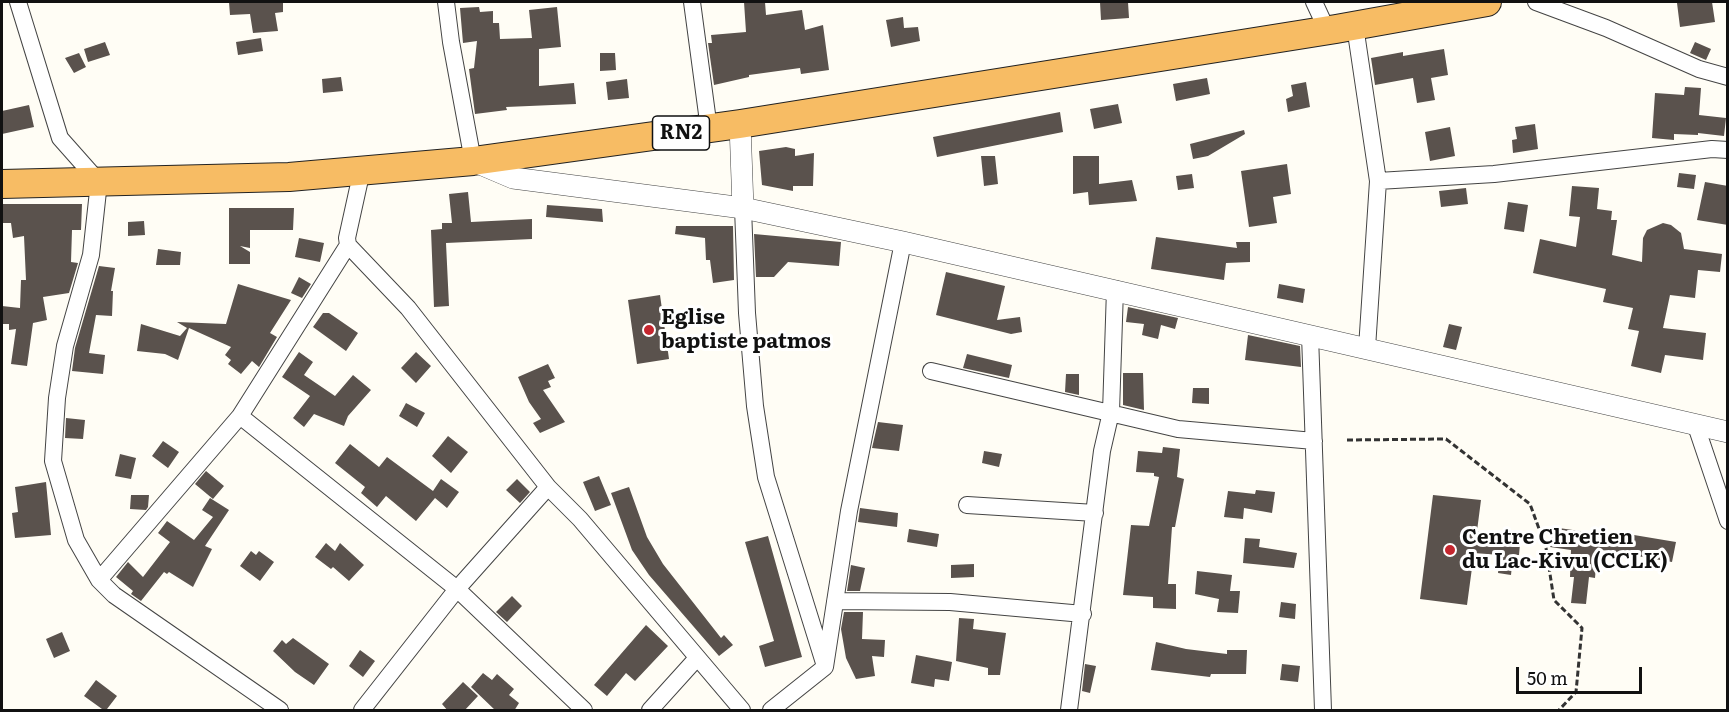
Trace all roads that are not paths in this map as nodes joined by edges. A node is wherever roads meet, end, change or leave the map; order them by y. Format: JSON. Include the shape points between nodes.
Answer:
{"nodes":[{"id":1,"x":18,"y":2,"type":"edge"},
{"id":2,"x":446,"y":2,"type":"edge"},
{"id":3,"x":692,"y":2,"type":"edge"},
{"id":4,"x":1314,"y":2,"type":"edge"},
{"id":5,"x":1487,"y":2,"type":"edge"},
{"id":6,"x":1536,"y":2,"type":"edge"},
{"id":7,"x":1341,"y":28,"type":"junction"},
{"id":8,"x":1728,"y":77,"type":"edge"},
{"id":9,"x":740,"y":124,"type":"junction"},
{"id":10,"x":710,"y":129,"type":"junction"},
{"id":11,"x":1728,"y":150,"type":"edge"},
{"id":12,"x":473,"y":161,"type":"junction"},
{"id":13,"x":362,"y":170,"type":"junction"},
{"id":14,"x":1378,"y":181,"type":"junction"},
{"id":15,"x":99,"y":182,"type":"junction"},
{"id":16,"x":2,"y":184,"type":"edge"},
{"id":17,"x":743,"y":208,"type":"junction"},
{"id":18,"x":903,"y":242,"type":"junction"},
{"id":19,"x":348,"y":245,"type":"junction"},
{"id":20,"x":1115,"y":289,"type":"junction"},
{"id":21,"x":1310,"y":335,"type":"junction"},
{"id":22,"x":1367,"y":348,"type":"junction"},
{"id":23,"x":931,"y":371,"type":"dead end"},
{"id":24,"x":1111,"y":411,"type":"junction"},
{"id":25,"x":240,"y":416,"type":"junction"},
{"id":26,"x":1696,"y":426,"type":"junction"},
{"id":27,"x":1728,"y":432,"type":"edge"},
{"id":28,"x":1314,"y":441,"type":"junction"},
{"id":29,"x":548,"y":487,"type":"junction"},
{"id":30,"x":967,"y":505,"type":"dead end"},
{"id":31,"x":1095,"y":513,"type":"junction"},
{"id":32,"x":1728,"y":521,"type":"edge"},
{"id":33,"x":99,"y":580,"type":"junction"},
{"id":34,"x":457,"y":589,"type":"junction"},
{"id":35,"x":835,"y":601,"type":"junction"},
{"id":36,"x":1083,"y":614,"type":"junction"},
{"id":37,"x":697,"y":658,"type":"junction"},
{"id":38,"x":825,"y":667,"type":"junction"},
{"id":39,"x":280,"y":711,"type":"edge"},
{"id":40,"x":362,"y":711,"type":"edge"},
{"id":41,"x":584,"y":711,"type":"edge"},
{"id":42,"x":650,"y":711,"type":"edge"},
{"id":43,"x":742,"y":711,"type":"edge"},
{"id":44,"x":771,"y":711,"type":"edge"},
{"id":45,"x":1069,"y":711,"type":"edge"},
{"id":46,"x":1323,"y":711,"type":"edge"}],
"edges":[{"from":1,"to":15,"type":"street","via":[[55,126],[69,151]]},
{"from":2,"to":12,"type":"street"},
{"from":3,"to":10,"type":"street"},
{"from":4,"to":7,"type":"street"},
{"from":5,"to":7,"type":"highway","number":"RN2"},
{"from":6,"to":8,"type":"street","via":[[1699,69]]},
{"from":7,"to":9,"type":"highway","number":"RN2"},
{"from":7,"to":14,"type":"street"},
{"from":9,"to":10,"type":"highway","number":"RN2"},
{"from":9,"to":17,"type":"street"},
{"from":10,"to":12,"type":"highway","number":"RN2"},
{"from":11,"to":14,"type":"street","via":[[1494,174]]},
{"from":12,"to":13,"type":"highway","number":"RN2"},
{"from":12,"to":17,"type":"street","via":[[513,178]]},
{"from":13,"to":15,"type":"highway","number":"RN2","via":[[289,177]]},
{"from":13,"to":19,"type":"street"},
{"from":14,"to":22,"type":"street"},
{"from":15,"to":16,"type":"highway","number":"RN2"},
{"from":15,"to":33,"type":"street","via":[[91,255],[65,346],[53,461],[76,540]]},
{"from":17,"to":18,"type":"street"},
{"from":17,"to":38,"type":"street","via":[[747,313],[766,477]]},
{"from":18,"to":20,"type":"street"},
{"from":18,"to":35,"type":"street"},
{"from":19,"to":25,"type":"street"},
{"from":19,"to":29,"type":"street","via":[[408,308]]},
{"from":20,"to":21,"type":"street"},
{"from":20,"to":24,"type":"street"},
{"from":21,"to":22,"type":"street"},
{"from":21,"to":28,"type":"street"},
{"from":22,"to":26,"type":"street"},
{"from":23,"to":24,"type":"street","via":[[1083,409]]},
{"from":24,"to":28,"type":"street","via":[[1178,429]]},
{"from":24,"to":31,"type":"street"},
{"from":25,"to":33,"type":"street"},
{"from":25,"to":34,"type":"street"},
{"from":26,"to":27,"type":"street"},
{"from":26,"to":32,"type":"street"},
{"from":28,"to":46,"type":"street"},
{"from":29,"to":34,"type":"street"},
{"from":29,"to":37,"type":"street"},
{"from":30,"to":31,"type":"street"},
{"from":31,"to":36,"type":"street"},
{"from":33,"to":39,"type":"street","via":[[148,621]]},
{"from":34,"to":40,"type":"street"},
{"from":34,"to":41,"type":"street"},
{"from":35,"to":36,"type":"street","via":[[950,602]]},
{"from":35,"to":38,"type":"street"},
{"from":36,"to":45,"type":"street"},
{"from":37,"to":42,"type":"street"},
{"from":37,"to":43,"type":"street"},
{"from":38,"to":44,"type":"street"}]}
